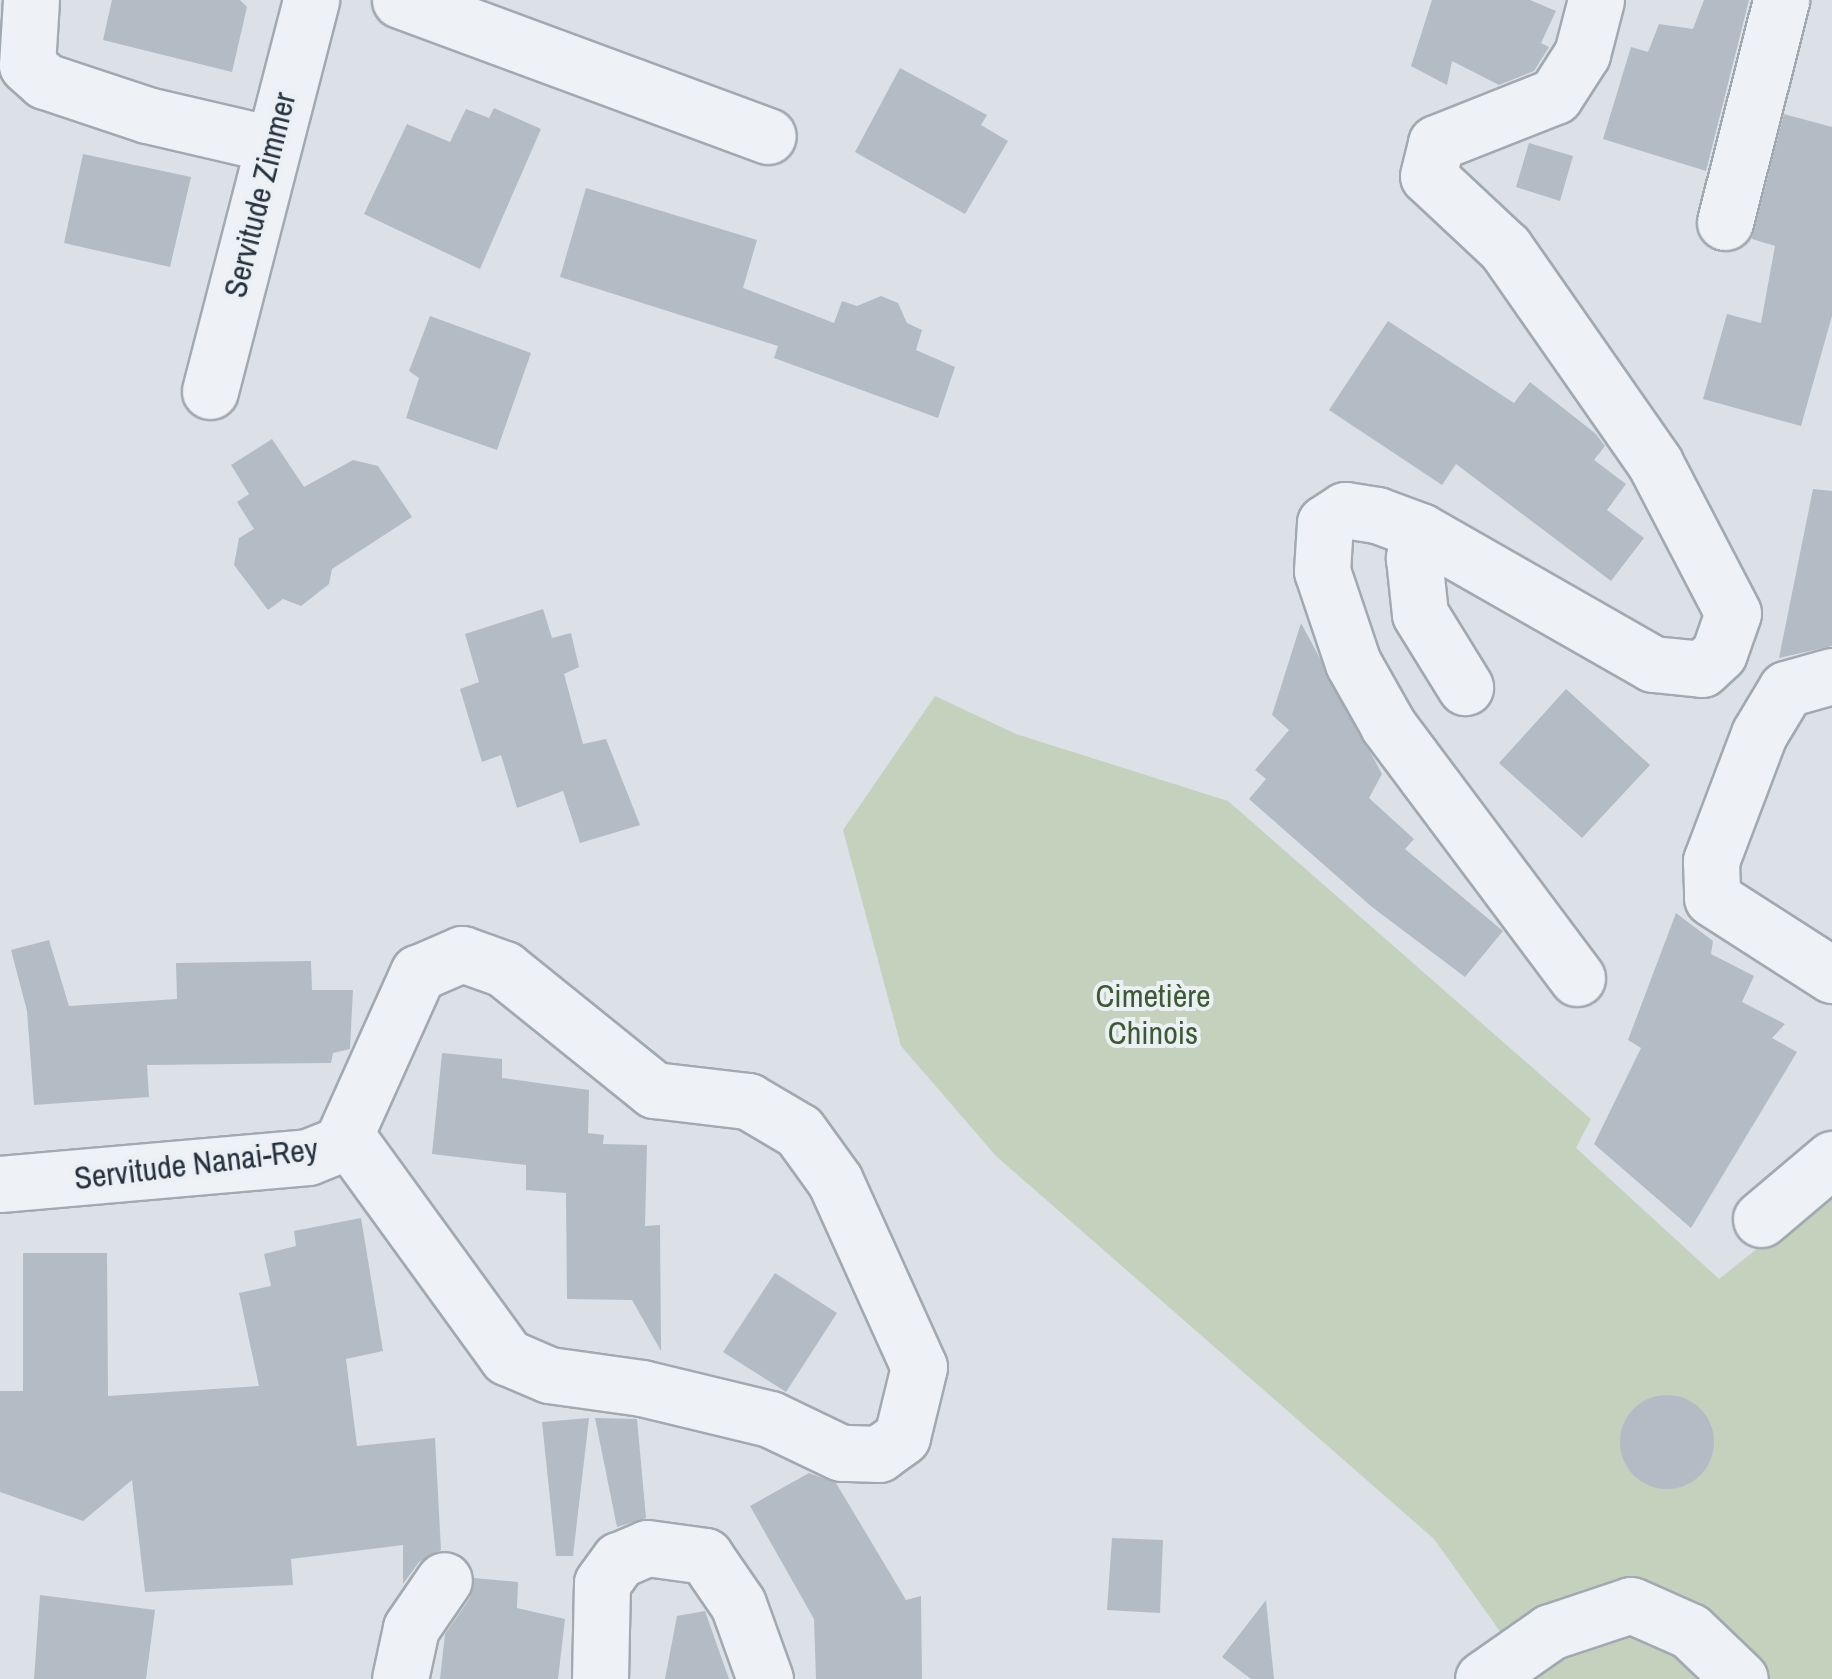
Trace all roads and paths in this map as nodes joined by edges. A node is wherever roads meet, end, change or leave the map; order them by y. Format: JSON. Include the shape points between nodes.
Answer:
{"nodes":[{"id":1,"x":31,"y":0,"type":"edge"},
{"id":2,"x":311,"y":0,"type":"edge"},
{"id":3,"x":400,"y":0,"type":"edge"},
{"id":4,"x":1596,"y":0,"type":"edge"},
{"id":5,"x":1781,"y":0,"type":"edge"},
{"id":6,"x":768,"y":136,"type":"dead end"},
{"id":7,"x":272,"y":144,"type":"junction"},
{"id":8,"x":1725,"y":222,"type":"dead end"},
{"id":9,"x":210,"y":391,"type":"dead end"},
{"id":10,"x":1420,"y":532,"type":"junction"},
{"id":11,"x":1832,"y":676,"type":"edge"},
{"id":12,"x":1465,"y":687,"type":"dead end"},
{"id":13,"x":1832,"y":974,"type":"edge"},
{"id":14,"x":1577,"y":978,"type":"dead end"},
{"id":15,"x":346,"y":1135,"type":"junction"},
{"id":16,"x":1832,"y":1160,"type":"edge"},
{"id":17,"x":0,"y":1184,"type":"edge"},
{"id":18,"x":1761,"y":1219,"type":"dead end"},
{"id":19,"x":444,"y":1580,"type":"dead end"},
{"id":20,"x":1489,"y":1674,"type":"edge"},
{"id":21,"x":400,"y":1679,"type":"edge"},
{"id":22,"x":600,"y":1679,"type":"edge"},
{"id":23,"x":766,"y":1679,"type":"edge"},
{"id":24,"x":1740,"y":1679,"type":"edge"}],
"edges":[{"from":1,"to":7,"type":"street","via":[[27,64],[45,81],[147,115]]},
{"from":2,"to":7,"type":"street","name":"Servitude Zimmer"},
{"from":3,"to":6,"type":"street"},
{"from":4,"to":10,"type":"street","via":[[1582,54],[1555,96],[1436,144],[1428,176],[1505,248],[1574,342],[1655,463],[1733,613],[1719,653],[1702,668],[1653,664]]},
{"from":5,"to":8,"type":"street"},
{"from":7,"to":9,"type":"street","name":"Servitude Zimmer"},
{"from":10,"to":12,"type":"street","via":[[1414,558],[1420,614]]},
{"from":10,"to":14,"type":"street","via":[[1345,510],[1325,523],[1322,571],[1353,663],[1456,822]]},
{"from":11,"to":13,"type":"street","via":[[1786,688],[1759,734],[1711,861],[1712,898]]},
{"from":15,"to":15,"type":"street","name":"Servitude Nanai-Rey","via":[[418,972],[462,954],[504,969],[654,1090],[748,1101],[799,1131],[835,1181],[919,1367],[902,1436],[878,1454],[841,1453],[770,1419],[642,1388],[549,1375],[506,1357]]},
{"from":15,"to":17,"type":"street","name":"Servitude Nanai-Rey","via":[[341,1144],[308,1157]]},
{"from":16,"to":18,"type":"street"},
{"from":19,"to":21,"type":"street","via":[[410,1628]]},
{"from":20,"to":24,"type":"street","via":[[1550,1632],[1632,1605],[1690,1631]]},
{"from":22,"to":23,"type":"street","via":[[602,1584],[619,1560],[647,1548],[705,1556],[738,1604]]}]}
